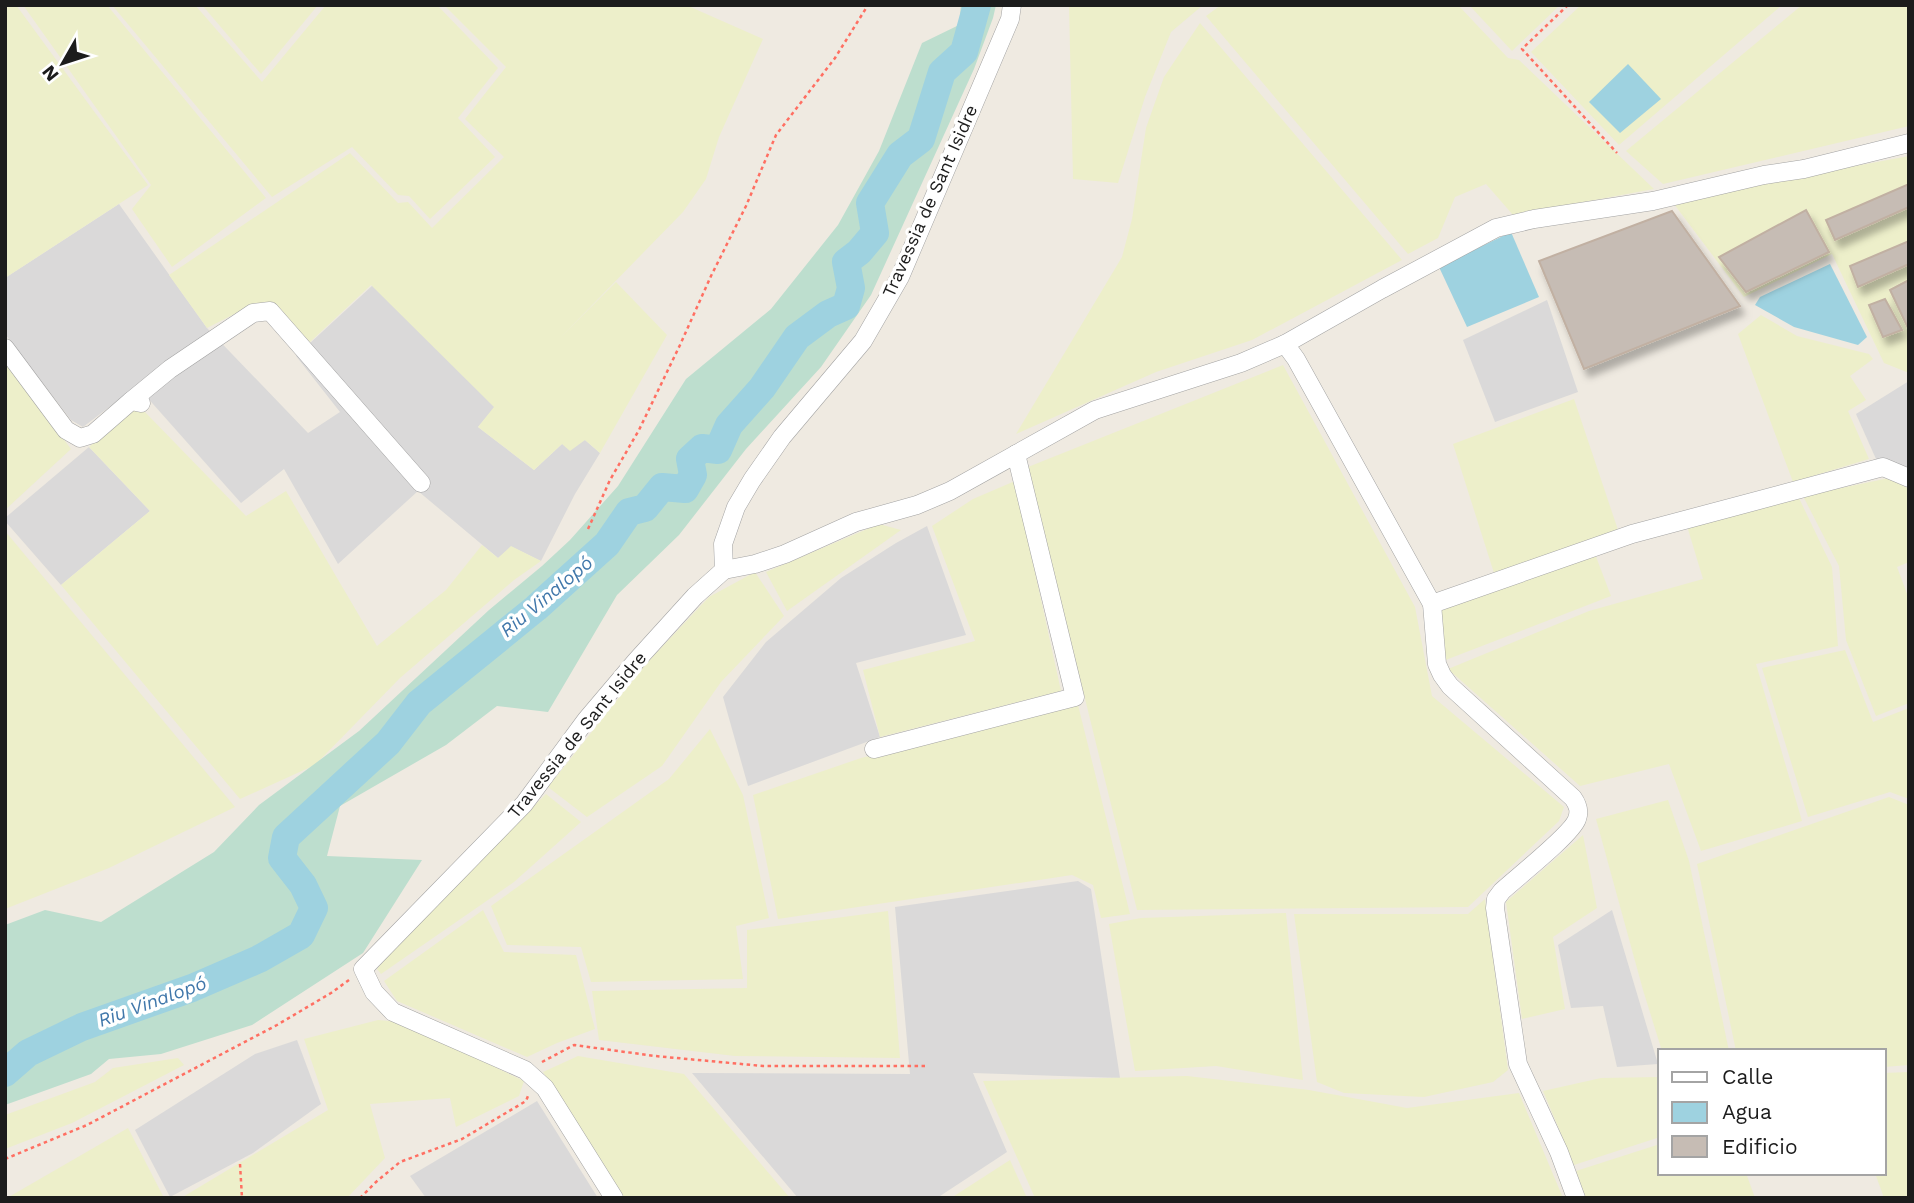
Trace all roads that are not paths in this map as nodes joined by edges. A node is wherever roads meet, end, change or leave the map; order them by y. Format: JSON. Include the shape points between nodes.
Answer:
{"nodes":[{"id":1,"x":1012,"y":5,"type":"edge"},
{"id":2,"x":1909,"y":143,"type":"edge"},
{"id":3,"x":1285,"y":344,"type":"junction"},
{"id":4,"x":5,"y":348,"type":"edge"},
{"id":5,"x":1016,"y":454,"type":"junction"},
{"id":6,"x":1909,"y":478,"type":"edge"},
{"id":7,"x":421,"y":483,"type":"dead end"},
{"id":8,"x":724,"y":570,"type":"junction"},
{"id":9,"x":1432,"y":604,"type":"junction"},
{"id":10,"x":874,"y":750,"type":"dead end"},
{"id":11,"x":614,"y":1198,"type":"edge"},
{"id":12,"x":1576,"y":1198,"type":"edge"}],
"edges":[{"from":1,"to":8,"type":"street","name":"Travessia de Sant Isidre","via":[[900,277],[863,341],[752,480],[723,544]]},
{"from":2,"to":3,"type":"street","via":[[1653,201],[1496,228]]},
{"from":3,"to":5,"type":"street","via":[[1096,410]]},
{"from":3,"to":9,"type":"street"},
{"from":4,"to":7,"type":"street","via":[[66,430],[80,438],[93,434],[170,369],[254,313],[270,312]]},
{"from":5,"to":8,"type":"street","via":[[917,505],[856,522],[785,554]]},
{"from":5,"to":10,"type":"street","via":[[1075,697]]},
{"from":6,"to":9,"type":"street","via":[[1882,467],[1843,477],[1632,534]]},
{"from":8,"to":11,"type":"street","name":"Travessia de Sant Isidre","via":[[636,660],[524,804],[363,970],[374,992],[393,1012],[534,1077]]},
{"from":9,"to":12,"type":"street","via":[[1442,676],[1578,805],[1576,822],[1502,891],[1495,908],[1518,1064]]}]}
